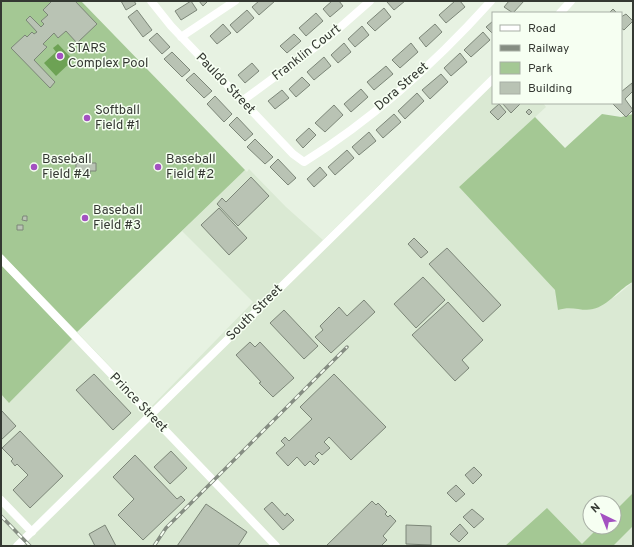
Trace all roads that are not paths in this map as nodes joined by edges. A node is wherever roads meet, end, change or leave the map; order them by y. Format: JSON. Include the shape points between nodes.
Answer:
{"nodes":[{"id":1,"x":151,"y":1,"type":"edge"},
{"id":2,"x":235,"y":1,"type":"edge"},
{"id":3,"x":370,"y":1,"type":"edge"},
{"id":4,"x":490,"y":1,"type":"edge"},
{"id":5,"x":571,"y":1,"type":"edge"},
{"id":6,"x":561,"y":12,"type":"edge"},
{"id":7,"x":181,"y":37,"type":"junction"},
{"id":8,"x":492,"y":80,"type":"edge"},
{"id":9,"x":242,"y":101,"type":"junction"},
{"id":10,"x":304,"y":162,"type":"joint"},
{"id":11,"x":1,"y":259,"type":"edge"},
{"id":12,"x":151,"y":416,"type":"junction"},
{"id":13,"x":1,"y":500,"type":"edge"},
{"id":14,"x":32,"y":532,"type":"junction"},
{"id":15,"x":17,"y":546,"type":"edge"},
{"id":16,"x":276,"y":546,"type":"edge"}],
"edges":[{"from":1,"to":7,"type":"street","name":"Pauldo Street"},
{"from":2,"to":7,"type":"street"},
{"from":3,"to":9,"type":"street","name":"Franklin Court","via":[[329,37]]},
{"from":4,"to":10,"type":"street","name":"Dora Street","via":[[398,92]]},
{"from":5,"to":6,"type":"street"},
{"from":7,"to":9,"type":"street","name":"Pauldo Street"},
{"from":8,"to":12,"type":"street","name":"South Street"},
{"from":9,"to":10,"type":"street","name":"Pauldo Street","via":[[293,154]]},
{"from":11,"to":12,"type":"street","name":"Prince Street"},
{"from":12,"to":14,"type":"street","name":"South Street"},
{"from":12,"to":16,"type":"street","name":"Prince Street"},
{"from":13,"to":14,"type":"street"},
{"from":14,"to":15,"type":"street","name":"South Street"}]}
